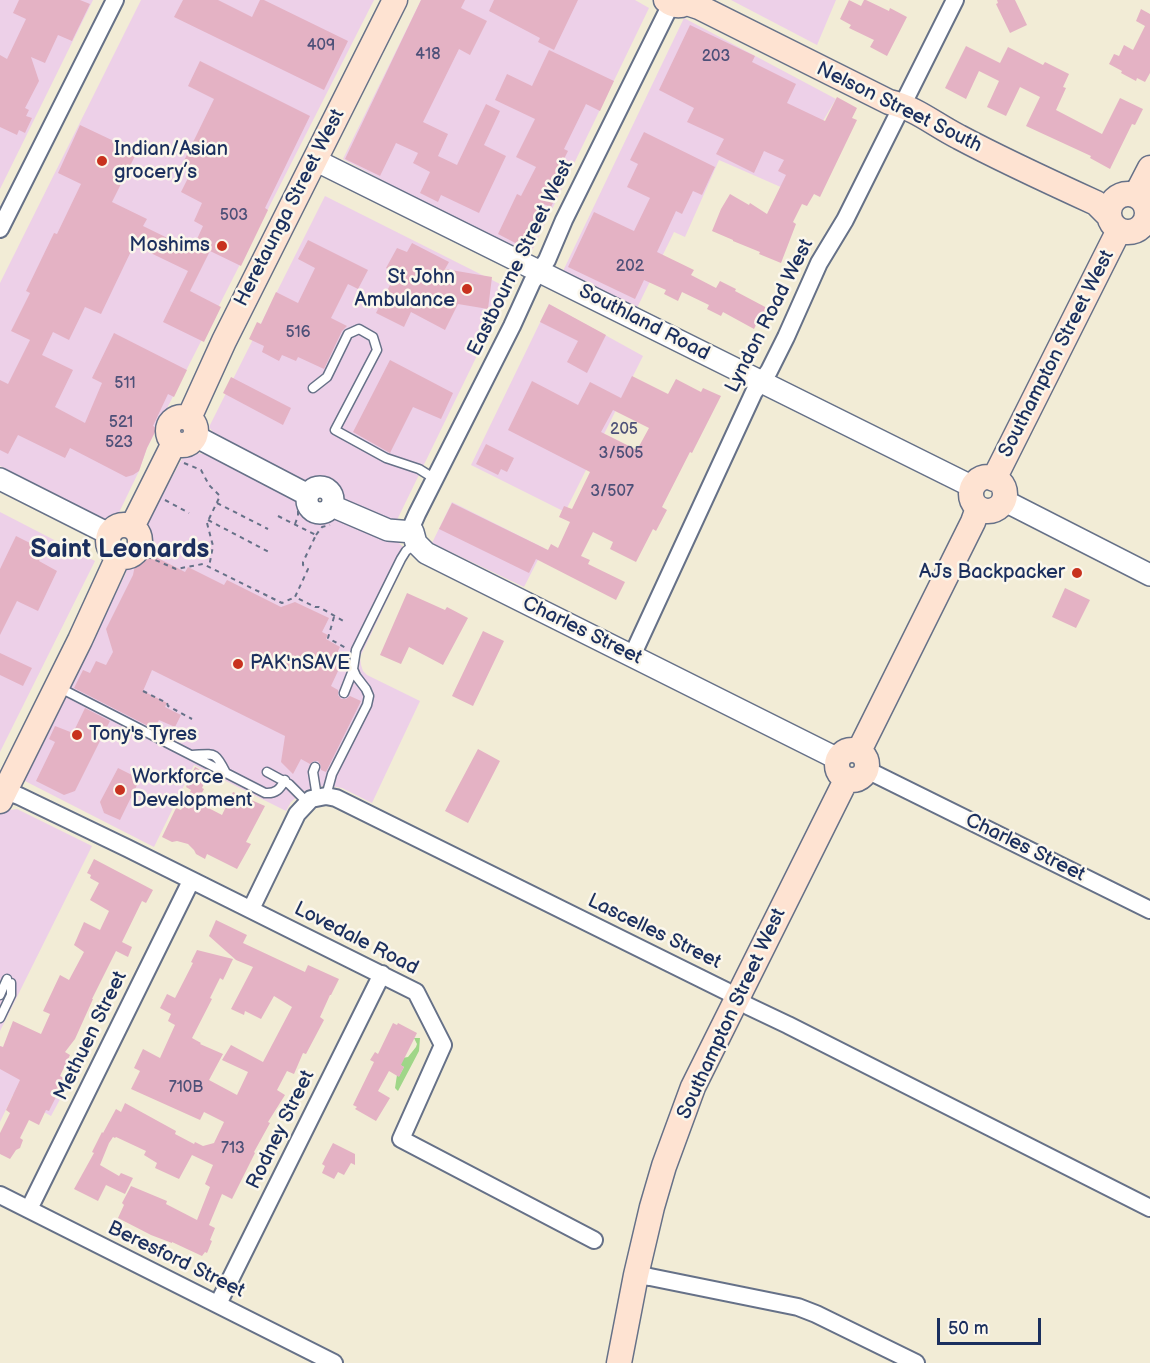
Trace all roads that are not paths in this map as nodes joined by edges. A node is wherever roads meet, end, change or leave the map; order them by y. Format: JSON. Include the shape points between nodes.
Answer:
{"nodes":[{"id":1,"x":115,"y":0,"type":"edge"},
{"id":2,"x":395,"y":0,"type":"edge"},
{"id":3,"x":716,"y":0,"type":"edge"},
{"id":4,"x":956,"y":0,"type":"edge"},
{"id":5,"x":679,"y":2,"type":"edge"},
{"id":6,"x":905,"y":101,"type":"junction"},
{"id":7,"x":315,"y":160,"type":"junction"},
{"id":8,"x":1150,"y":168,"type":"edge"},
{"id":9,"x":1120,"y":210,"type":"junction"},
{"id":10,"x":1148,"y":222,"type":"edge"},
{"id":11,"x":0,"y":229,"type":"edge"},
{"id":12,"x":539,"y":271,"type":"junction"},
{"id":13,"x":761,"y":382,"type":"junction"},
{"id":14,"x":313,"y":388,"type":"dead end"},
{"id":15,"x":185,"y":444,"type":"junction"},
{"id":16,"x":435,"y":479,"type":"junction"},
{"id":17,"x":0,"y":480,"type":"edge"},
{"id":18,"x":987,"y":493,"type":"junction"},
{"id":19,"x":414,"y":538,"type":"junction"},
{"id":20,"x":128,"y":544,"type":"junction"},
{"id":21,"x":1150,"y":575,"type":"edge"},
{"id":22,"x":632,"y":656,"type":"junction"},
{"id":23,"x":353,"y":669,"type":"junction"},
{"id":24,"x":57,"y":686,"type":"junction"},
{"id":25,"x":344,"y":693,"type":"dead end"},
{"id":26,"x":852,"y":765,"type":"junction"},
{"id":27,"x":315,"y":767,"type":"dead end"},
{"id":28,"x":267,"y":772,"type":"dead end"},
{"id":29,"x":284,"y":780,"type":"junction"},
{"id":30,"x":1,"y":789,"type":"edge"},
{"id":31,"x":317,"y":798,"type":"junction"},
{"id":32,"x":190,"y":881,"type":"junction"},
{"id":33,"x":251,"y":909,"type":"junction"},
{"id":34,"x":1150,"y":910,"type":"edge"},
{"id":35,"x":382,"y":974,"type":"junction"},
{"id":36,"x":0,"y":995,"type":"edge"},
{"id":37,"x":737,"y":999,"type":"junction"},
{"id":38,"x":0,"y":1018,"type":"edge"},
{"id":39,"x":0,"y":1195,"type":"edge"},
{"id":40,"x":1150,"y":1208,"type":"edge"},
{"id":41,"x":29,"y":1209,"type":"junction"},
{"id":42,"x":594,"y":1240,"type":"dead end"},
{"id":43,"x":636,"y":1275,"type":"junction"},
{"id":44,"x":218,"y":1304,"type":"junction"},
{"id":45,"x":898,"y":1359,"type":"edge"},
{"id":46,"x":334,"y":1363,"type":"edge"},
{"id":47,"x":619,"y":1363,"type":"edge"},
{"id":48,"x":916,"y":1363,"type":"edge"}],
"edges":[{"from":1,"to":11,"type":"street"},
{"from":2,"to":7,"type":"main road","name":"Heretaunga Street West"},
{"from":3,"to":6,"type":"main road","name":"Nelson Street South"},
{"from":4,"to":6,"type":"street","name":"Lyndon Road West"},
{"from":5,"to":6,"type":"main road","name":"Nelson Street South","via":[[699,7],[890,102]]},
{"from":5,"to":12,"type":"street","name":"Eastbourne Street West"},
{"from":6,"to":9,"type":"main road","name":"Nelson Street South","via":[[959,138],[1096,203]]},
{"from":6,"to":13,"type":"street","name":"Lyndon Road West"},
{"from":7,"to":12,"type":"street","name":"Southland Road"},
{"from":7,"to":15,"type":"main road","name":"Heretaunga Street West","via":[[224,341]]},
{"from":8,"to":9,"type":"main road","name":"Southampton Street West"},
{"from":9,"to":10,"type":"main road","via":[[1144,202]]},
{"from":9,"to":18,"type":"main road","name":"Southampton Street West"},
{"from":12,"to":13,"type":"street","name":"Southland Road"},
{"from":12,"to":16,"type":"street","name":"Eastbourne Street West"},
{"from":13,"to":18,"type":"street","name":"Southland Road"},
{"from":13,"to":22,"type":"street","name":"Lyndon Road West"},
{"from":14,"to":16,"type":"lane","via":[[327,376],[348,334],[359,329],[373,337],[377,350],[335,430]]},
{"from":15,"to":19,"type":"street","name":"Charles Street","via":[[303,501],[312,490],[323,487],[332,494],[332,506]]},
{"from":15,"to":20,"type":"main road","name":"Heretaunga Street West"},
{"from":16,"to":19,"type":"street","name":"Eastbourne Street West","via":[[413,524]]},
{"from":17,"to":20,"type":"street"},
{"from":18,"to":21,"type":"street","name":"Southland Road"},
{"from":18,"to":26,"type":"main road","name":"Southampton Street West"},
{"from":19,"to":22,"type":"street","name":"Charles Street","via":[[426,553]]},
{"from":19,"to":23,"type":"lane","via":[[356,653]]},
{"from":20,"to":24,"type":"main road","name":"Heretaunga Street West"},
{"from":20,"to":30,"type":"main road","name":"Heretaunga Street West","via":[[103,574]]},
{"from":22,"to":26,"type":"street","name":"Charles Street"},
{"from":23,"to":25,"type":"lane"},
{"from":23,"to":31,"type":"lane","via":[[369,696],[367,705]]},
{"from":24,"to":29,"type":"lane","via":[[265,793],[277,792]]},
{"from":24,"to":30,"type":"main road","name":"Heretaunga Street West"},
{"from":26,"to":34,"type":"street","name":"Charles Street"},
{"from":26,"to":37,"type":"main road","name":"Southampton Street West"},
{"from":27,"to":31,"type":"lane"},
{"from":28,"to":29,"type":"lane"},
{"from":29,"to":31,"type":"lane"},
{"from":30,"to":32,"type":"street","name":"Lovedale Road"},
{"from":31,"to":33,"type":"street","via":[[297,814]]},
{"from":31,"to":37,"type":"street","name":"Lascelles Street","via":[[336,798]]},
{"from":32,"to":33,"type":"street","name":"Lovedale Road"},
{"from":32,"to":41,"type":"street","name":"Methuen Street"},
{"from":33,"to":35,"type":"street","name":"Lovedale Road"},
{"from":35,"to":42,"type":"street","name":"Lovedale Road","via":[[416,992],[443,1045],[401,1139]]},
{"from":35,"to":44,"type":"street","name":"Rodney Street"},
{"from":36,"to":38,"type":"lane","via":[[9,981],[11,995]]},
{"from":37,"to":40,"type":"street","name":"Lascelles Street"},
{"from":37,"to":43,"type":"main road","name":"Southampton Street West","via":[[679,1124],[652,1207]]},
{"from":39,"to":41,"type":"street","name":"Beresford Street"},
{"from":41,"to":44,"type":"street","name":"Beresford Street"},
{"from":43,"to":45,"type":"street","via":[[798,1307]]},
{"from":43,"to":47,"type":"main road","name":"Southampton Street West"},
{"from":44,"to":46,"type":"street","name":"Beresford Street"},
{"from":45,"to":48,"type":"street"}]}
